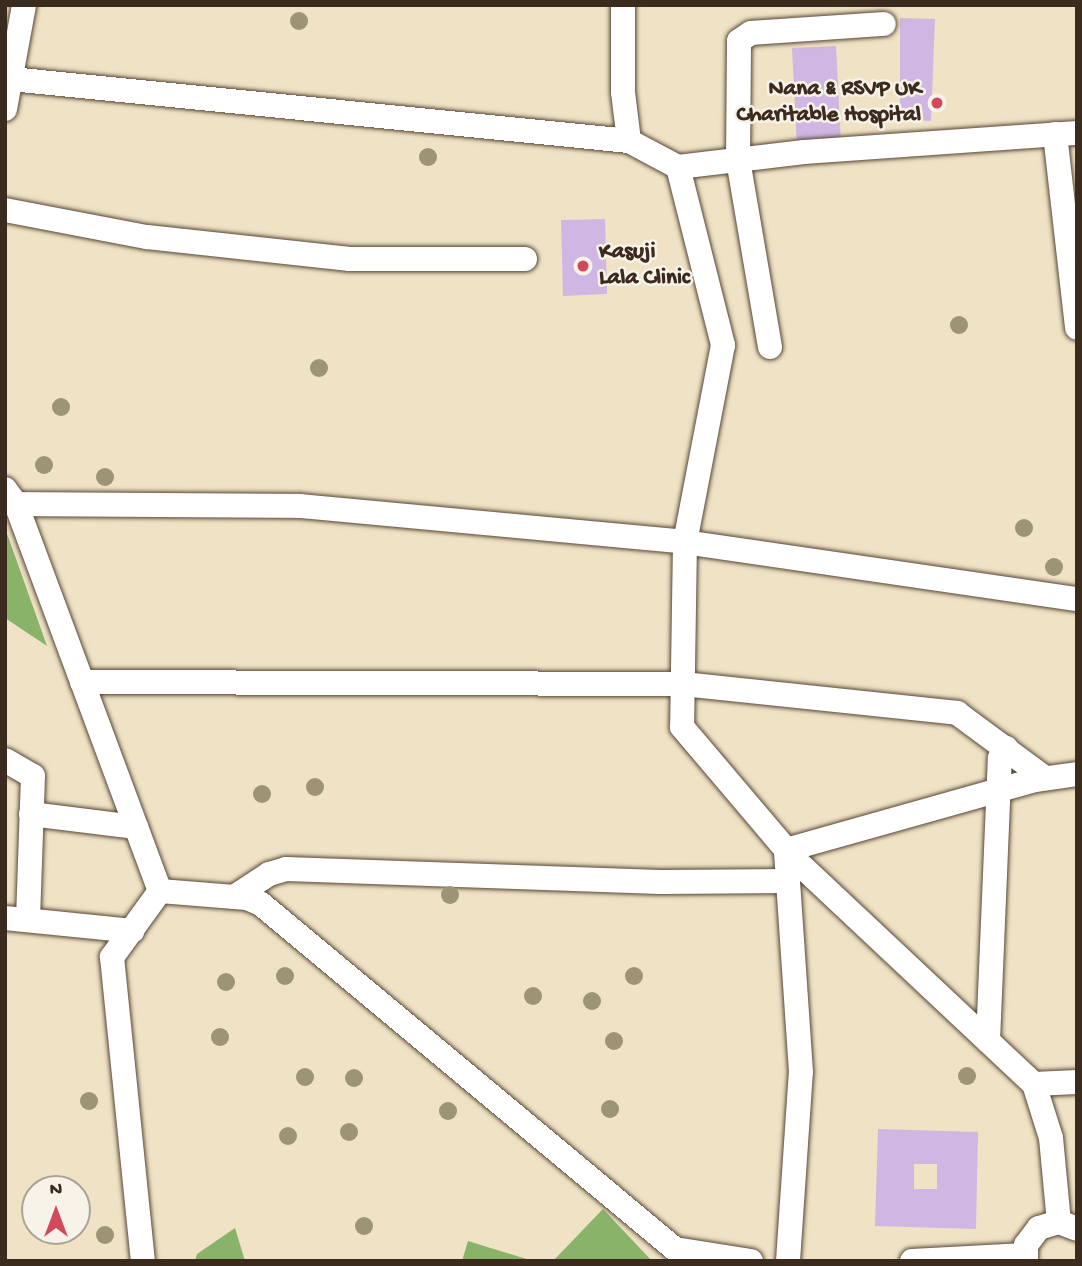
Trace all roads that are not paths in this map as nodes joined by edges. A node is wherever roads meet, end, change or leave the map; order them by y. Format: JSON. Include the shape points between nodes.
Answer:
{"nodes":[{"id":1,"x":24,"y":5,"type":"edge"},
{"id":2,"x":623,"y":5,"type":"edge"},
{"id":3,"x":884,"y":24,"type":"dead end"},
{"id":4,"x":11,"y":79,"type":"junction"},
{"id":5,"x":5,"y":109,"type":"edge"},
{"id":6,"x":1066,"y":134,"type":"edge"},
{"id":7,"x":629,"y":141,"type":"junction"},
{"id":8,"x":738,"y":160,"type":"junction"},
{"id":9,"x":678,"y":167,"type":"junction"},
{"id":10,"x":5,"y":210,"type":"edge"},
{"id":11,"x":525,"y":258,"type":"dead end"},
{"id":12,"x":1077,"y":328,"type":"edge"},
{"id":13,"x":770,"y":346,"type":"dead end"},
{"id":14,"x":10,"y":497,"type":"edge"},
{"id":15,"x":685,"y":541,"type":"junction"},
{"id":16,"x":1077,"y":599,"type":"edge"},
{"id":17,"x":82,"y":682,"type":"junction"},
{"id":18,"x":683,"y":684,"type":"junction"},
{"id":19,"x":1006,"y":748,"type":"junction"},
{"id":20,"x":5,"y":760,"type":"edge"},
{"id":21,"x":1077,"y":774,"type":"edge"},
{"id":22,"x":1045,"y":778,"type":"junction"},
{"id":23,"x":998,"y":791,"type":"junction"},
{"id":24,"x":31,"y":814,"type":"junction"},
{"id":25,"x":136,"y":827,"type":"junction"},
{"id":26,"x":786,"y":850,"type":"junction"},
{"id":27,"x":788,"y":881,"type":"junction"},
{"id":28,"x":160,"y":891,"type":"junction"},
{"id":29,"x":234,"y":897,"type":"junction"},
{"id":30,"x":17,"y":919,"type":"edge"},
{"id":31,"x":132,"y":931,"type":"junction"},
{"id":32,"x":988,"y":1041,"type":"junction"},
{"id":33,"x":1077,"y":1082,"type":"edge"},
{"id":34,"x":1034,"y":1084,"type":"junction"},
{"id":35,"x":1068,"y":1225,"type":"edge"},
{"id":36,"x":692,"y":1256,"type":"edge"},
{"id":37,"x":1025,"y":1258,"type":"edge"},
{"id":38,"x":144,"y":1261,"type":"edge"},
{"id":39,"x":751,"y":1261,"type":"edge"},
{"id":40,"x":788,"y":1261,"type":"edge"},
{"id":41,"x":912,"y":1261,"type":"edge"}],
"edges":[{"from":1,"to":4,"type":"street"},
{"from":2,"to":7,"type":"street","via":[[623,92]]},
{"from":3,"to":8,"type":"street","via":[[744,36],[737,48]]},
{"from":4,"to":5,"type":"street"},
{"from":4,"to":7,"type":"street"},
{"from":6,"to":8,"type":"street"},
{"from":6,"to":12,"type":"street"},
{"from":7,"to":9,"type":"street"},
{"from":8,"to":9,"type":"street"},
{"from":8,"to":13,"type":"street"},
{"from":9,"to":15,"type":"street","via":[[723,345]]},
{"from":10,"to":11,"type":"street","via":[[147,237],[349,258]]},
{"from":14,"to":15,"type":"street","via":[[300,506]]},
{"from":14,"to":17,"type":"street"},
{"from":15,"to":16,"type":"street"},
{"from":15,"to":18,"type":"street"},
{"from":17,"to":18,"type":"street"},
{"from":17,"to":25,"type":"street"},
{"from":18,"to":19,"type":"street","via":[[957,713]]},
{"from":18,"to":26,"type":"street","via":[[682,727]]},
{"from":19,"to":22,"type":"street"},
{"from":19,"to":23,"type":"street","via":[[1000,758]]},
{"from":20,"to":24,"type":"street","via":[[33,775]]},
{"from":21,"to":22,"type":"street"},
{"from":22,"to":23,"type":"street"},
{"from":23,"to":26,"type":"street"},
{"from":23,"to":32,"type":"street"},
{"from":24,"to":25,"type":"street"},
{"from":24,"to":30,"type":"street"},
{"from":25,"to":28,"type":"street"},
{"from":26,"to":27,"type":"street"},
{"from":26,"to":32,"type":"street"},
{"from":27,"to":29,"type":"street","via":[[660,882],[286,869],[269,874]]},
{"from":27,"to":40,"type":"street","via":[[801,1095]]},
{"from":28,"to":29,"type":"street"},
{"from":28,"to":31,"type":"street"},
{"from":29,"to":36,"type":"street","via":[[261,904],[675,1249]]},
{"from":30,"to":31,"type":"street"},
{"from":31,"to":38,"type":"street","via":[[112,957]]},
{"from":32,"to":34,"type":"street"},
{"from":33,"to":34,"type":"street"},
{"from":34,"to":35,"type":"street","via":[[1051,1138]]},
{"from":35,"to":37,"type":"street","via":[[1039,1228],[1031,1235]]},
{"from":36,"to":39,"type":"street"},
{"from":37,"to":41,"type":"street"}]}
